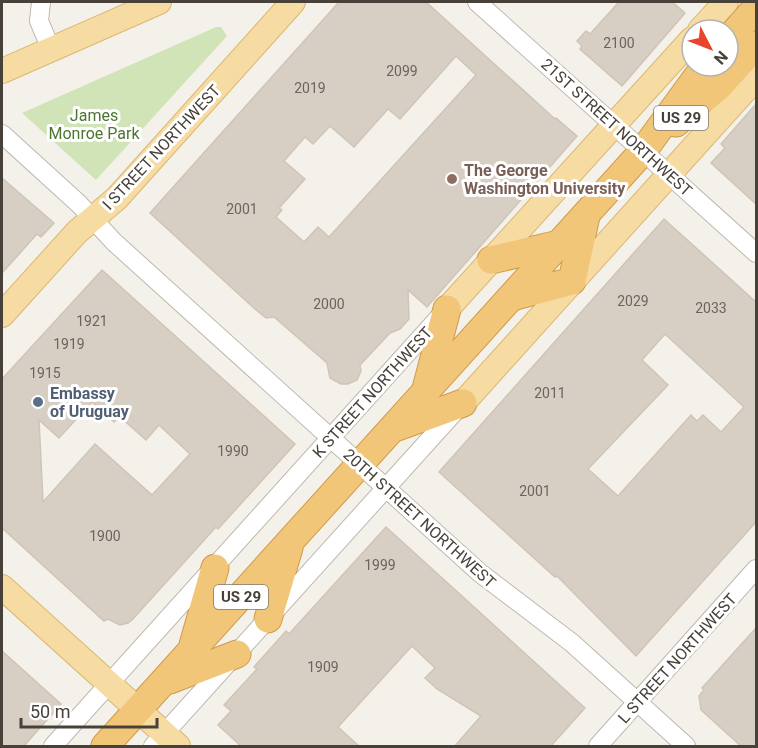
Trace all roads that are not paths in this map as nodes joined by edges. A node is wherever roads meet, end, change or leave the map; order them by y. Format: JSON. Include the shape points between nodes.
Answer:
{"nodes":[{"id":1,"x":41,"y":2,"type":"edge"},
{"id":2,"x":159,"y":2,"type":"edge"},
{"id":3,"x":293,"y":2,"type":"edge"},
{"id":4,"x":477,"y":2,"type":"edge"},
{"id":5,"x":726,"y":2,"type":"edge"},
{"id":6,"x":756,"y":8,"type":"edge"},
{"id":7,"x":711,"y":18,"type":"edge"},
{"id":8,"x":740,"y":26,"type":"edge"},
{"id":9,"x":756,"y":45,"type":"edge"},
{"id":10,"x":51,"y":49,"type":"junction"},
{"id":11,"x":680,"y":52,"type":"edge"},
{"id":12,"x":2,"y":71,"type":"edge"},
{"id":13,"x":696,"y":78,"type":"edge"},
{"id":14,"x":756,"y":78,"type":"edge"},
{"id":15,"x":613,"y":124,"type":"junction"},
{"id":16,"x":2,"y":134,"type":"edge"},
{"id":17,"x":643,"y":151,"type":"junction"},
{"id":18,"x":669,"y":174,"type":"junction"},
{"id":19,"x":586,"y":215,"type":"junction"},
{"id":20,"x":93,"y":219,"type":"junction"},
{"id":21,"x":559,"y":244,"type":"junction"},
{"id":22,"x":756,"y":253,"type":"edge"},
{"id":23,"x":491,"y":260,"type":"junction"},
{"id":24,"x":572,"y":281,"type":"junction"},
{"id":25,"x":512,"y":297,"type":"junction"},
{"id":26,"x":447,"y":309,"type":"junction"},
{"id":27,"x":2,"y":315,"type":"edge"},
{"id":28,"x":424,"y":393,"type":"junction"},
{"id":29,"x":463,"y":403,"type":"junction"},
{"id":30,"x":393,"y":429,"type":"junction"},
{"id":31,"x":331,"y":438,"type":"junction"},
{"id":32,"x":361,"y":464,"type":"junction"},
{"id":33,"x":387,"y":488,"type":"junction"},
{"id":34,"x":291,"y":541,"type":"junction"},
{"id":35,"x":215,"y":568,"type":"junction"},
{"id":36,"x":756,"y":569,"type":"edge"},
{"id":37,"x":2,"y":587,"type":"edge"},
{"id":38,"x":268,"y":619,"type":"junction"},
{"id":39,"x":191,"y":653,"type":"junction"},
{"id":40,"x":237,"y":654,"type":"junction"},
{"id":41,"x":164,"y":683,"type":"junction"},
{"id":42,"x":110,"y":684,"type":"junction"},
{"id":43,"x":638,"y":702,"type":"junction"},
{"id":44,"x":138,"y":710,"type":"junction"},
{"id":45,"x":111,"y":739,"type":"edge"},
{"id":46,"x":165,"y":742,"type":"edge"},
{"id":47,"x":53,"y":747,"type":"edge"},
{"id":48,"x":84,"y":747,"type":"edge"},
{"id":49,"x":598,"y":747,"type":"edge"},
{"id":50,"x":687,"y":747,"type":"edge"}],
"edges":[{"from":1,"to":10,"type":"street","via":[[39,21]]},
{"from":2,"to":10,"type":"main road"},
{"from":3,"to":20,"type":"main road","name":"I STREET NORTHWEST","via":[[117,198]]},
{"from":4,"to":15,"type":"street","name":"21ST STREET NORTHWEST"},
{"from":5,"to":7,"type":"main road"},
{"from":6,"to":8,"type":"highway"},
{"from":9,"to":17,"type":"highway","number":"US 29","via":[[720,86]]},
{"from":10,"to":12,"type":"main road"},
{"from":11,"to":15,"type":"main road","name":"K STREET NORTHWEST"},
{"from":13,"to":17,"type":"highway","number":"US 29"},
{"from":14,"to":18,"type":"main road"},
{"from":15,"to":17,"type":"street","name":"21ST STREET NORTHWEST"},
{"from":15,"to":23,"type":"main road","name":"K STREET NORTHWEST"},
{"from":16,"to":20,"type":"street","name":"20TH STREET NORTHWEST"},
{"from":17,"to":18,"type":"street","name":"21ST STREET NORTHWEST"},
{"from":17,"to":19,"type":"highway","number":"US 29"},
{"from":18,"to":22,"type":"street","name":"21ST STREET NORTHWEST"},
{"from":18,"to":24,"type":"main road"},
{"from":19,"to":21,"type":"highway","number":"US 29"},
{"from":19,"to":24,"type":"highway"},
{"from":20,"to":27,"type":"main road","name":"I STREET NORTHWEST"},
{"from":20,"to":31,"type":"street","name":"20TH STREET NORTHWEST"},
{"from":21,"to":23,"type":"highway"},
{"from":21,"to":25,"type":"highway","number":"US 29"},
{"from":23,"to":26,"type":"main road","name":"K STREET NORTHWEST"},
{"from":24,"to":25,"type":"highway"},
{"from":24,"to":29,"type":"main road"},
{"from":25,"to":28,"type":"highway","number":"US 29"},
{"from":26,"to":28,"type":"highway"},
{"from":26,"to":31,"type":"street","name":"K STREET NORTHWEST"},
{"from":28,"to":30,"type":"highway","number":"US 29"},
{"from":29,"to":30,"type":"highway"},
{"from":29,"to":33,"type":"street"},
{"from":30,"to":32,"type":"highway","number":"US 29"},
{"from":31,"to":32,"type":"street","name":"20TH STREET NORTHWEST"},
{"from":31,"to":35,"type":"street","name":"K STREET NORTHWEST"},
{"from":32,"to":33,"type":"street","name":"20TH STREET NORTHWEST"},
{"from":32,"to":34,"type":"highway","number":"US 29"},
{"from":33,"to":38,"type":"street"},
{"from":33,"to":43,"type":"street","name":"20TH STREET NORTHWEST","via":[[494,585],[572,643]]},
{"from":34,"to":38,"type":"highway"},
{"from":34,"to":39,"type":"highway","number":"US 29"},
{"from":35,"to":39,"type":"highway"},
{"from":35,"to":42,"type":"street","name":"K STREET NORTHWEST"},
{"from":36,"to":43,"type":"street","name":"L STREET NORTHWEST"},
{"from":37,"to":42,"type":"main road"},
{"from":38,"to":40,"type":"street"},
{"from":39,"to":41,"type":"highway","number":"US 29"},
{"from":40,"to":41,"type":"highway"},
{"from":40,"to":46,"type":"street"},
{"from":41,"to":44,"type":"highway","number":"US 29"},
{"from":42,"to":44,"type":"main road"},
{"from":42,"to":47,"type":"street","name":"K STREET NORTHWEST"},
{"from":43,"to":49,"type":"street","name":"L STREET NORTHWEST"},
{"from":43,"to":50,"type":"street","name":"20TH STREET NORTHWEST"},
{"from":44,"to":45,"type":"highway","number":"US 29"},
{"from":44,"to":46,"type":"main road"},
{"from":45,"to":48,"type":"highway"}]}
